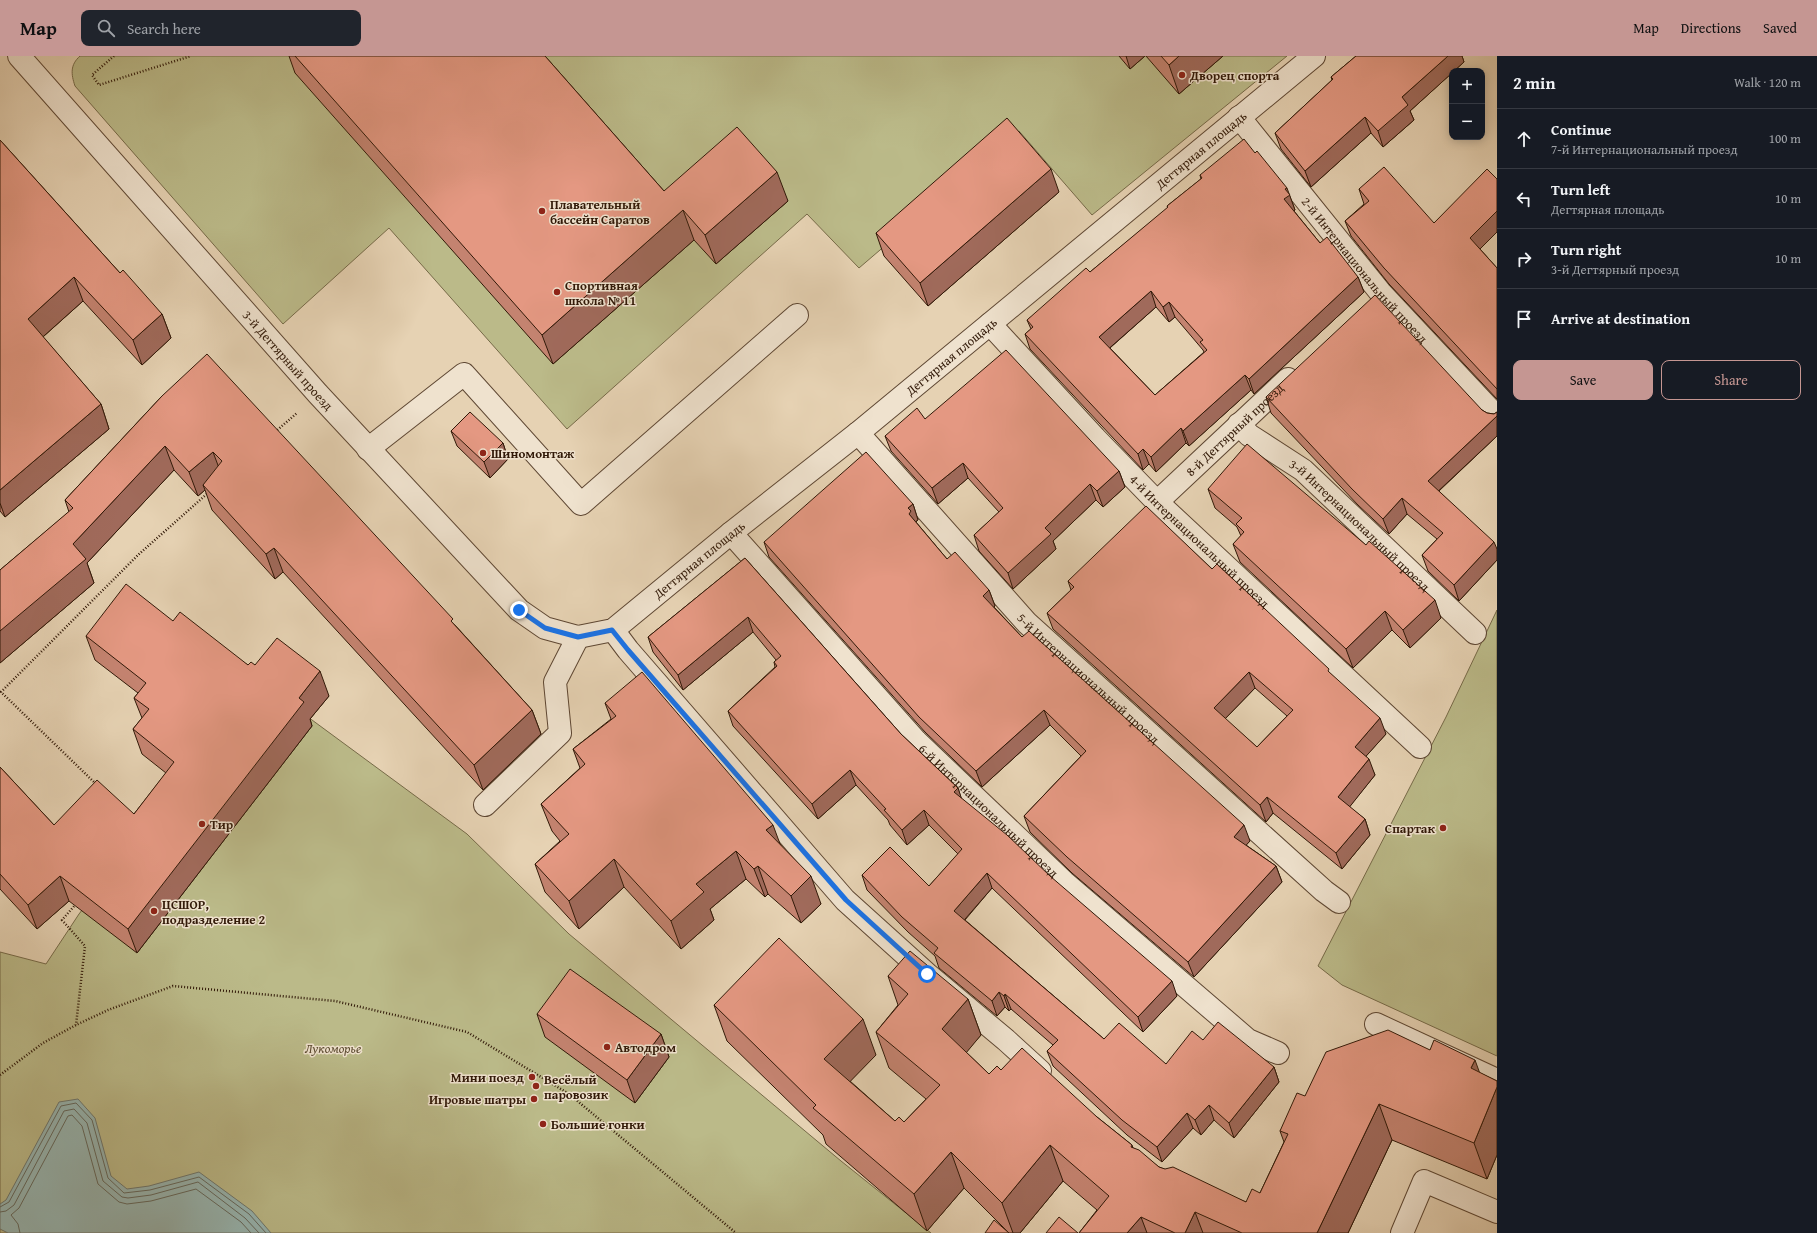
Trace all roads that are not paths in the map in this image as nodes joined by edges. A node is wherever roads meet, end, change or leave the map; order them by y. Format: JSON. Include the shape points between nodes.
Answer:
{"nodes":[{"id":1,"x":19,"y":56,"type":"edge"},
{"id":2,"x":1314,"y":56,"type":"edge"},
{"id":3,"x":1239,"y":117,"type":"junction"},
{"id":4,"x":1380,"y":292,"type":"junction"},
{"id":5,"x":1364,"y":309,"type":"edge"},
{"id":6,"x":796,"y":315,"type":"dead end"},
{"id":7,"x":990,"y":324,"type":"junction"},
{"id":8,"x":1301,"y":366,"type":"edge"},
{"id":9,"x":1497,"y":418,"type":"edge"},
{"id":10,"x":1239,"y":424,"type":"junction"},
{"id":11,"x":858,"y":433,"type":"junction"},
{"id":12,"x":368,"y":449,"type":"junction"},
{"id":13,"x":1157,"y":502,"type":"junction"},
{"id":14,"x":731,"y":533,"type":"junction"},
{"id":15,"x":612,"y":630,"type":"junction"},
{"id":16,"x":1475,"y":633,"type":"dead end"},
{"id":17,"x":578,"y":637,"type":"junction"},
{"id":18,"x":1420,"y":747,"type":"dead end"},
{"id":19,"x":485,"y":805,"type":"dead end"},
{"id":20,"x":1339,"y":902,"type":"dead end"},
{"id":21,"x":1376,"y":1024,"type":"dead end"},
{"id":22,"x":1278,"y":1053,"type":"dead end"},
{"id":23,"x":1497,"y":1080,"type":"edge"},
{"id":24,"x":1057,"y":1087,"type":"edge"},
{"id":25,"x":1497,"y":1212,"type":"edge"},
{"id":26,"x":1402,"y":1233,"type":"edge"}],
"edges":[{"from":1,"to":12,"type":"street","name":"3-й Дегтярный проезд"},
{"from":2,"to":3,"type":"street","name":"Дегтярная площадь"},
{"from":3,"to":4,"type":"street","name":"2-й Интернациональный проезд"},
{"from":3,"to":7,"type":"street","name":"Дегтярная площадь"},
{"from":4,"to":5,"type":"street"},
{"from":4,"to":9,"type":"street","name":"2-й Интернациональный проезд"},
{"from":6,"to":12,"type":"street","via":[[581,504],[464,374]]},
{"from":7,"to":11,"type":"street","name":"Дегтярная площадь"},
{"from":7,"to":13,"type":"street","name":"4-й Интернациональный проезд"},
{"from":8,"to":10,"type":"street","name":"8-й Дегтярный проезд"},
{"from":10,"to":13,"type":"street","name":"8-й Дегтярный проезд"},
{"from":10,"to":16,"type":"street","name":"3-й Интернациональный проезд","via":[[1249,435],[1304,470]]},
{"from":11,"to":14,"type":"street","name":"Дегтярная площадь"},
{"from":11,"to":20,"type":"street","name":"5-й Интернациональный проезд","via":[[1027,623]]},
{"from":12,"to":17,"type":"street","name":"3-й Дегтярный проезд","via":[[519,610],[545,628]]},
{"from":13,"to":18,"type":"street","name":"4-й Интернациональный проезд"},
{"from":14,"to":15,"type":"street","name":"Дегтярная площадь"},
{"from":14,"to":22,"type":"street","name":"6-й Интернациональный проезд","via":[[916,741],[1058,876],[1248,1040]]},
{"from":15,"to":17,"type":"street","name":"Дегтярная площадь"},
{"from":15,"to":24,"type":"street","via":[[846,900]]},
{"from":17,"to":19,"type":"street","via":[[555,682],[560,733]]},
{"from":21,"to":23,"type":"street"},
{"from":25,"to":26,"type":"street","via":[[1424,1182]]}]}
